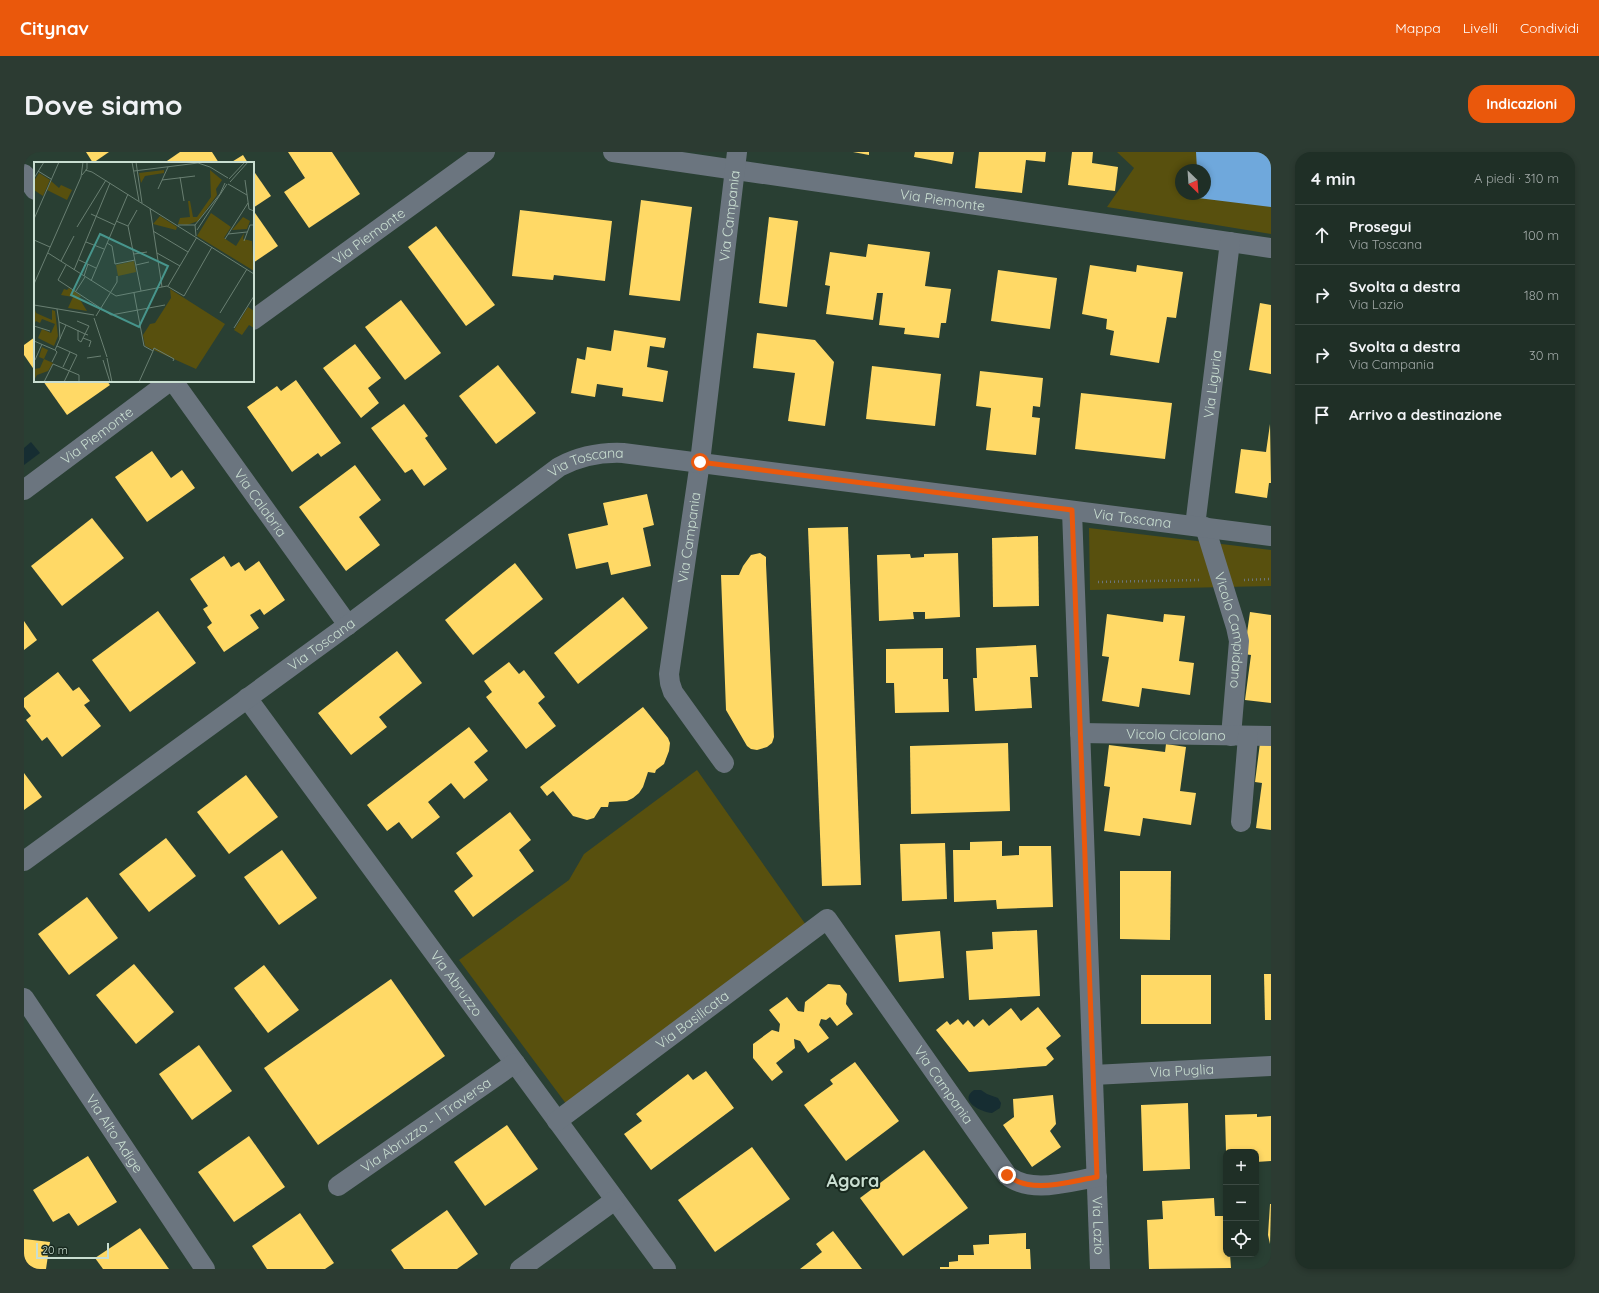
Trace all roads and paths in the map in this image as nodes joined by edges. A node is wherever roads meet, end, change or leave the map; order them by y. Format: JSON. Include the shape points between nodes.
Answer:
{"nodes":[{"id":1,"x":485,"y":152,"type":"edge"},
{"id":2,"x":613,"y":152,"type":"edge"},
{"id":3,"x":736,"y":161,"type":"edge"},
{"id":4,"x":24,"y":174,"type":"edge"},
{"id":5,"x":34,"y":189,"type":"edge"},
{"id":6,"x":1230,"y":242,"type":"junction"},
{"id":7,"x":1271,"y":248,"type":"edge"},
{"id":8,"x":254,"y":319,"type":"edge"},
{"id":9,"x":170,"y":382,"type":"edge"},
{"id":10,"x":172,"y":382,"type":"edge"},
{"id":11,"x":700,"y":462,"type":"junction"},
{"id":12,"x":24,"y":490,"type":"edge"},
{"id":13,"x":1072,"y":510,"type":"junction"},
{"id":14,"x":1200,"y":527,"type":"junction"},
{"id":15,"x":1271,"y":536,"type":"edge"},
{"id":16,"x":1271,"y":579,"type":"edge"},
{"id":17,"x":1221,"y":580,"type":"junction"},
{"id":18,"x":1075,"y":582,"type":"junction"},
{"id":19,"x":348,"y":625,"type":"junction"},
{"id":20,"x":247,"y":698,"type":"junction"},
{"id":21,"x":1080,"y":733,"type":"junction"},
{"id":22,"x":1239,"y":736,"type":"junction"},
{"id":23,"x":1271,"y":736,"type":"edge"},
{"id":24,"x":724,"y":763,"type":"dead end"},
{"id":25,"x":1241,"y":822,"type":"dead end"},
{"id":26,"x":24,"y":861,"type":"edge"},
{"id":27,"x":827,"y":919,"type":"joint"},
{"id":28,"x":24,"y":998,"type":"edge"},
{"id":29,"x":515,"y":1063,"type":"junction"},
{"id":30,"x":1271,"y":1066,"type":"edge"},
{"id":31,"x":1093,"y":1075,"type":"junction"},
{"id":32,"x":557,"y":1121,"type":"junction"},
{"id":33,"x":1097,"y":1177,"type":"junction"},
{"id":34,"x":338,"y":1186,"type":"dead end"},
{"id":35,"x":615,"y":1200,"type":"junction"},
{"id":36,"x":205,"y":1269,"type":"edge"},
{"id":37,"x":520,"y":1269,"type":"edge"},
{"id":38,"x":666,"y":1269,"type":"edge"},
{"id":39,"x":1100,"y":1269,"type":"edge"}],
"edges":[{"from":1,"to":8,"type":"street","name":"Via Piemonte"},
{"from":2,"to":3,"type":"street","name":"Via Piemonte"},
{"from":3,"to":6,"type":"street","name":"Via Piemonte"},
{"from":3,"to":11,"type":"street","name":"Via Campania"},
{"from":4,"to":5,"type":"street"},
{"from":6,"to":7,"type":"street","name":"Via Piemonte"},
{"from":6,"to":14,"type":"street","name":"Via Liguria"},
{"from":9,"to":12,"type":"street","name":"Via Piemonte"},
{"from":10,"to":19,"type":"street","name":"Via Calabria"},
{"from":11,"to":13,"type":"street","name":"Via Toscana"},
{"from":11,"to":19,"type":"street","name":"Via Toscana","via":[[614,452],[575,459],[559,467]]},
{"from":11,"to":24,"type":"street","name":"Via Campania","via":[[669,674],[673,692]]},
{"from":13,"to":14,"type":"street","name":"Via Toscana"},
{"from":13,"to":18,"type":"street","name":"Via Lazio"},
{"from":14,"to":15,"type":"street","name":"Via Toscana"},
{"from":14,"to":17,"type":"street","name":"Vicolo Campidano"},
{"from":16,"to":17,"type":"path"},
{"from":17,"to":18,"type":"path"},
{"from":17,"to":22,"type":"street","name":"Vicolo Campidano","via":[[1239,641]]},
{"from":18,"to":21,"type":"street","name":"Via Lazio"},
{"from":19,"to":20,"type":"street","name":"Via Toscana"},
{"from":20,"to":26,"type":"street","name":"Via Toscana"},
{"from":20,"to":29,"type":"street","name":"Via Abruzzo"},
{"from":21,"to":22,"type":"street","name":"Vicolo Cicolano"},
{"from":21,"to":31,"type":"street","name":"Via Lazio"},
{"from":22,"to":23,"type":"street","name":"Vicolo Cicolano"},
{"from":22,"to":25,"type":"street","name":"Vicolo Campidano"},
{"from":27,"to":32,"type":"street","name":"Via Basilicata"},
{"from":27,"to":33,"type":"street","name":"Via Campania","via":[[1007,1175],[1020,1183],[1038,1186]]},
{"from":28,"to":36,"type":"street","name":"Via Alto Adige"},
{"from":29,"to":32,"type":"street","name":"Via Abruzzo"},
{"from":29,"to":34,"type":"street","name":"Via Abruzzo - I Traversa"},
{"from":30,"to":31,"type":"street","name":"Via Puglia"},
{"from":31,"to":33,"type":"street","name":"Via Lazio"},
{"from":32,"to":35,"type":"street","name":"Via Abruzzo"},
{"from":33,"to":39,"type":"street","name":"Via Lazio"},
{"from":35,"to":37,"type":"street"},
{"from":35,"to":38,"type":"street","name":"Via Abruzzo"}]}
